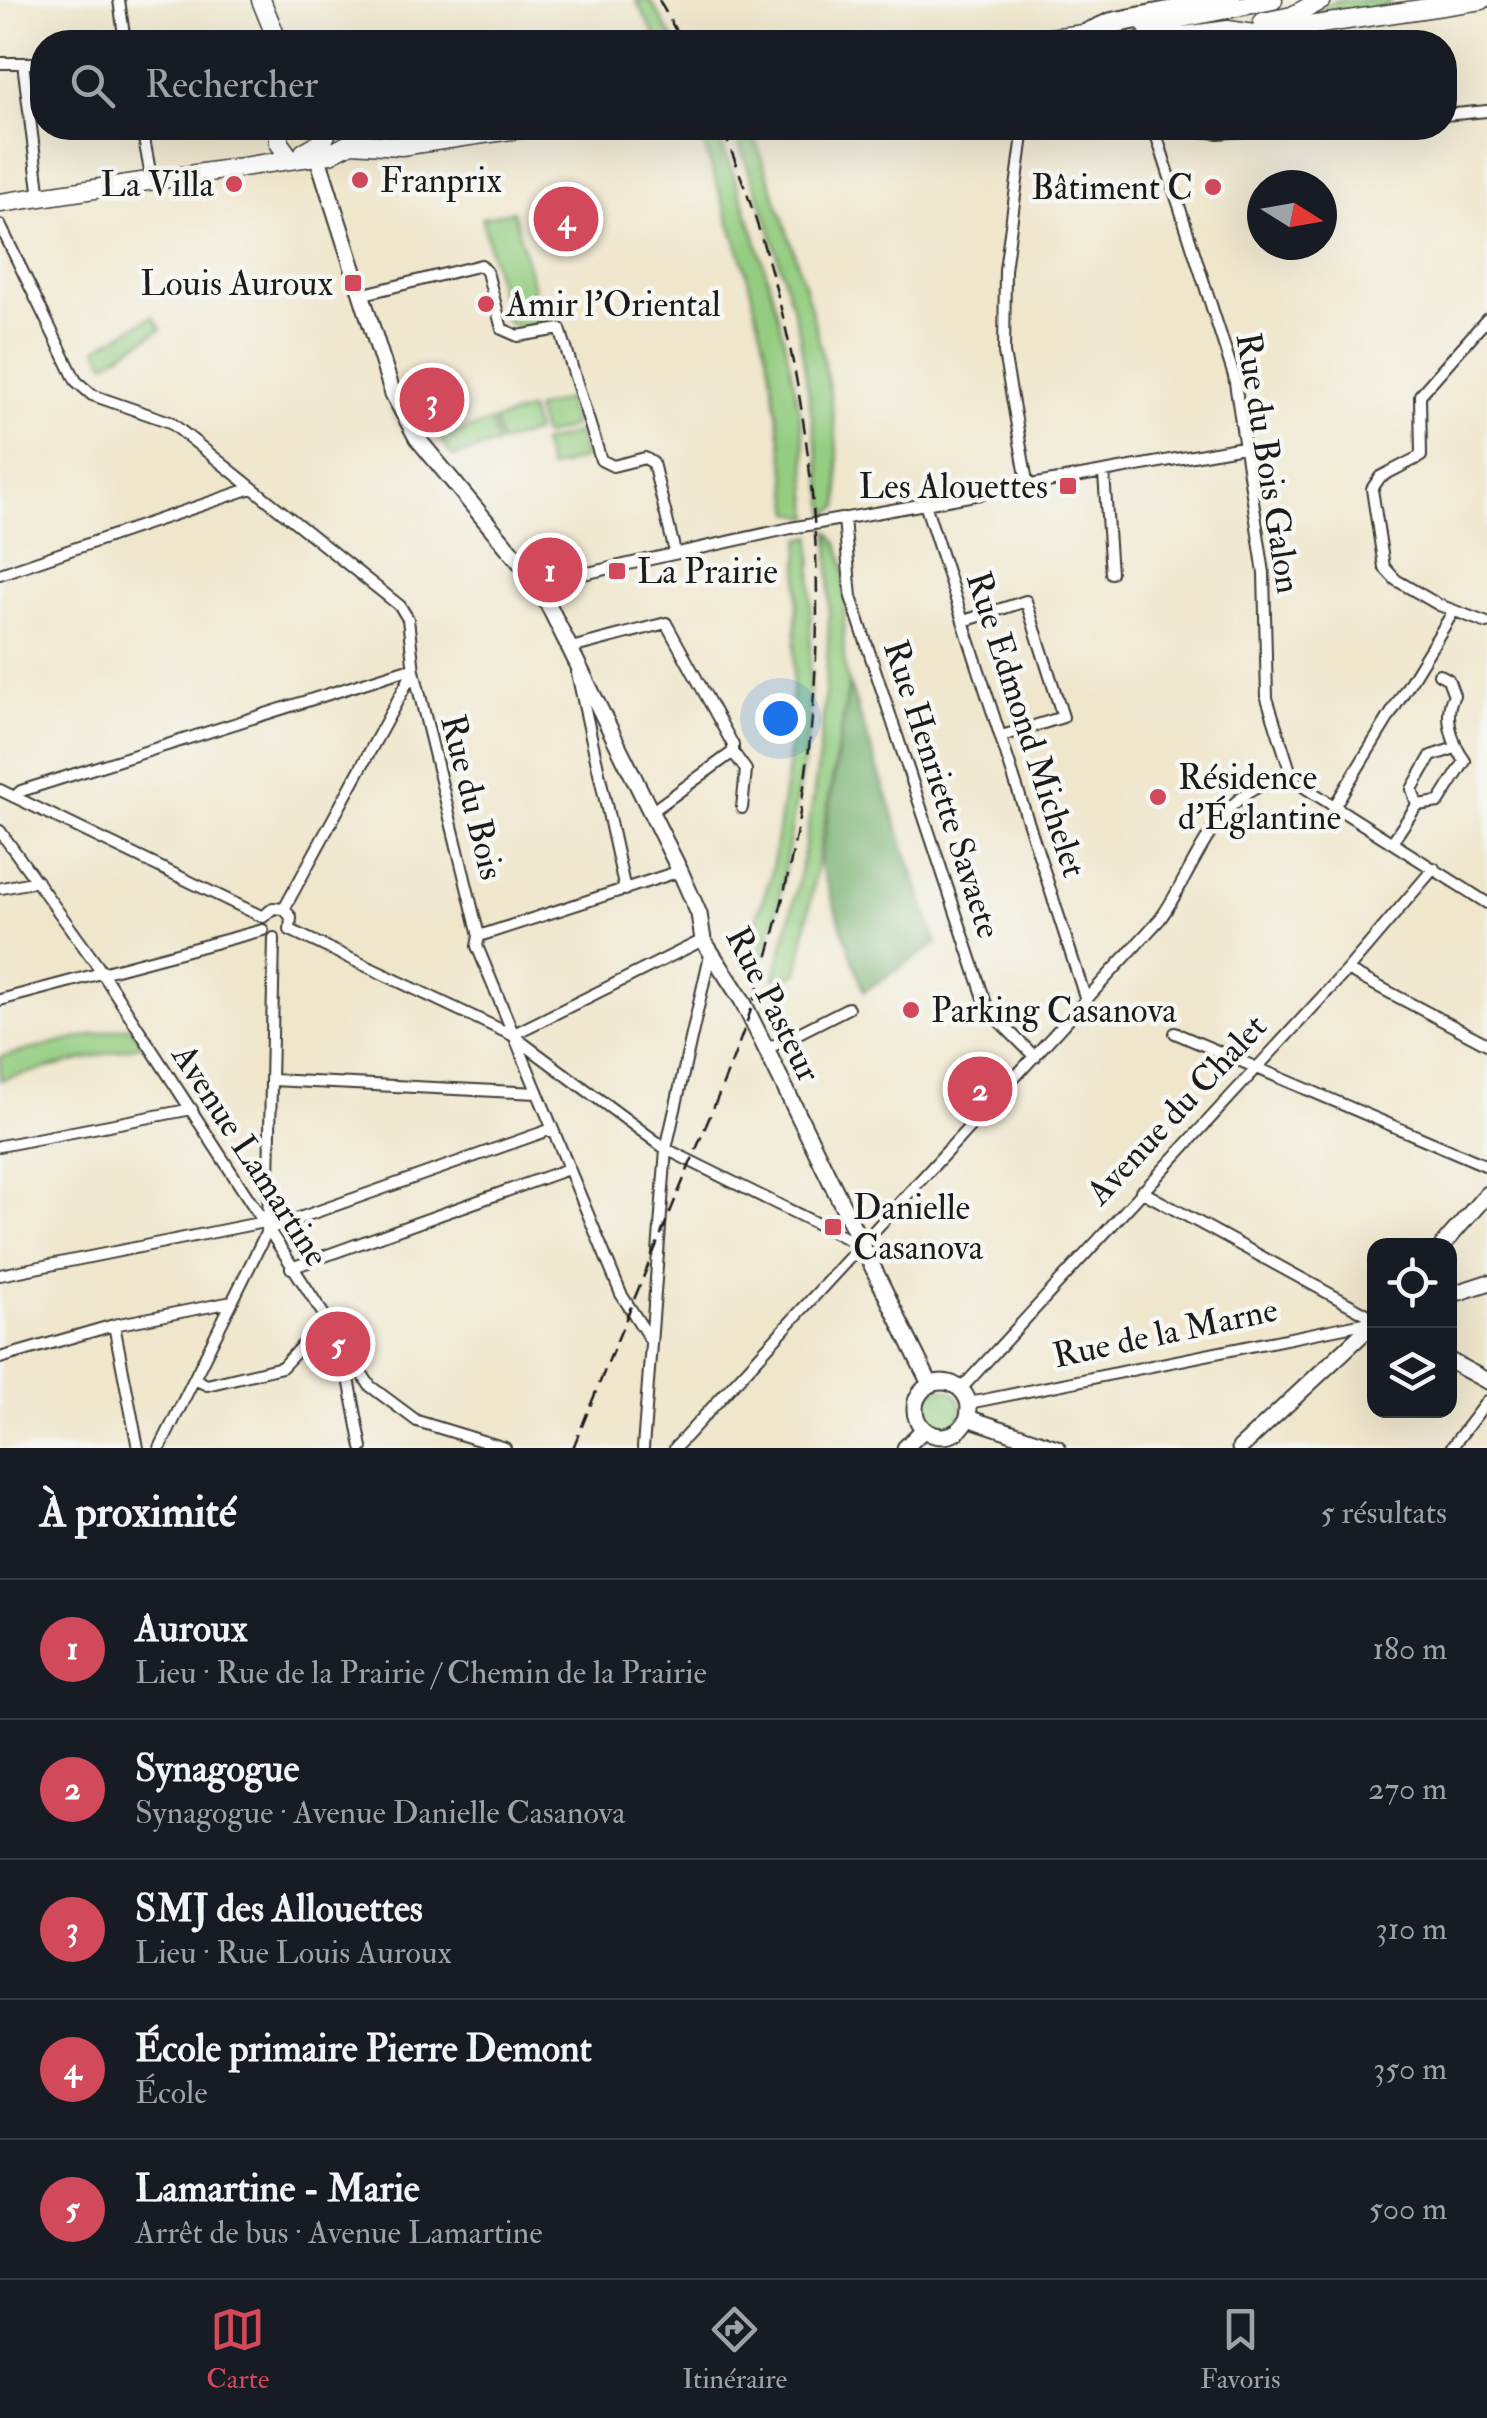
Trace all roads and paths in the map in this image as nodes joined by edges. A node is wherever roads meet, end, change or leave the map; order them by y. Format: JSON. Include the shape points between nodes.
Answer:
{"nodes":[{"id":1,"x":119,"y":0,"type":"edge"},
{"id":2,"x":252,"y":0,"type":"edge"},
{"id":3,"x":262,"y":0,"type":"edge"},
{"id":4,"x":1230,"y":0,"type":"edge"},
{"id":5,"x":1273,"y":0,"type":"edge"},
{"id":6,"x":1322,"y":0,"type":"edge"},
{"id":7,"x":1398,"y":0,"type":"edge"},
{"id":8,"x":1481,"y":0,"type":"edge"},
{"id":9,"x":1342,"y":20,"type":"junction"},
{"id":10,"x":123,"y":30,"type":"edge"},
{"id":11,"x":264,"y":30,"type":"edge"},
{"id":12,"x":273,"y":30,"type":"edge"},
{"id":13,"x":1096,"y":30,"type":"edge"},
{"id":14,"x":1110,"y":30,"type":"edge"},
{"id":15,"x":1228,"y":30,"type":"edge"},
{"id":16,"x":1279,"y":30,"type":"edge"},
{"id":17,"x":23,"y":63,"type":"junction"},
{"id":18,"x":30,"y":63,"type":"edge"},
{"id":19,"x":0,"y":64,"type":"edge"},
{"id":20,"x":1487,"y":111,"type":"edge"},
{"id":21,"x":1457,"y":113,"type":"edge"},
{"id":22,"x":30,"y":119,"type":"edge"},
{"id":23,"x":33,"y":140,"type":"edge"},
{"id":24,"x":144,"y":140,"type":"edge"},
{"id":25,"x":279,"y":140,"type":"edge"},
{"id":26,"x":323,"y":140,"type":"edge"},
{"id":27,"x":442,"y":140,"type":"edge"},
{"id":28,"x":1022,"y":140,"type":"edge"},
{"id":29,"x":1158,"y":140,"type":"edge"},
{"id":30,"x":317,"y":155,"type":"junction"},
{"id":31,"x":290,"y":158,"type":"junction"},
{"id":32,"x":152,"y":182,"type":"junction"},
{"id":33,"x":40,"y":198,"type":"junction"},
{"id":34,"x":0,"y":203,"type":"edge"},
{"id":35,"x":0,"y":224,"type":"edge"},
{"id":36,"x":13,"y":255,"type":"junction"},
{"id":37,"x":0,"y":256,"type":"edge"},
{"id":38,"x":360,"y":296,"type":"junction"},
{"id":39,"x":1487,"y":320,"type":"edge"},
{"id":40,"x":1244,"y":446,"type":"junction"},
{"id":41,"x":1104,"y":474,"type":"junction"},
{"id":42,"x":1028,"y":487,"type":"junction"},
{"id":43,"x":252,"y":488,"type":"junction"},
{"id":44,"x":925,"y":504,"type":"junction"},
{"id":45,"x":844,"y":518,"type":"junction"},
{"id":46,"x":675,"y":552,"type":"junction"},
{"id":47,"x":1110,"y":573,"type":"dead end"},
{"id":48,"x":0,"y":574,"type":"edge"},
{"id":49,"x":538,"y":584,"type":"junction"},
{"id":50,"x":1453,"y":612,"type":"junction"},
{"id":51,"x":964,"y":621,"type":"junction"},
{"id":52,"x":1487,"y":622,"type":"edge"},
{"id":53,"x":572,"y":648,"type":"junction"},
{"id":54,"x":414,"y":672,"type":"junction"},
{"id":55,"x":1439,"y":674,"type":"dead end"},
{"id":56,"x":1448,"y":706,"type":"junction"},
{"id":57,"x":1435,"y":708,"type":"dead end"},
{"id":58,"x":1002,"y":736,"type":"junction"},
{"id":59,"x":1455,"y":748,"type":"junction"},
{"id":60,"x":733,"y":752,"type":"junction"},
{"id":61,"x":1293,"y":780,"type":"junction"},
{"id":62,"x":0,"y":790,"type":"edge"},
{"id":63,"x":14,"y":797,"type":"junction"},
{"id":64,"x":1335,"y":804,"type":"junction"},
{"id":65,"x":1417,"y":805,"type":"junction"},
{"id":66,"x":742,"y":808,"type":"dead end"},
{"id":67,"x":651,"y":812,"type":"junction"},
{"id":68,"x":0,"y":831,"type":"edge"},
{"id":69,"x":1394,"y":841,"type":"junction"},
{"id":70,"x":1434,"y":868,"type":"junction"},
{"id":71,"x":680,"y":870,"type":"junction"},
{"id":72,"x":37,"y":881,"type":"junction"},
{"id":73,"x":2,"y":888,"type":"edge"},
{"id":74,"x":625,"y":890,"type":"junction"},
{"id":75,"x":1487,"y":902,"type":"edge"},
{"id":76,"x":284,"y":909,"type":"junction"},
{"id":77,"x":263,"y":916,"type":"junction"},
{"id":78,"x":263,"y":930,"type":"junction"},
{"id":79,"x":290,"y":930,"type":"junction"},
{"id":80,"x":478,"y":936,"type":"junction"},
{"id":81,"x":274,"y":938,"type":"junction"},
{"id":82,"x":706,"y":947,"type":"junction"},
{"id":83,"x":1076,"y":961,"type":"junction"},
{"id":84,"x":1347,"y":970,"type":"junction"},
{"id":85,"x":102,"y":972,"type":"junction"},
{"id":86,"x":1099,"y":986,"type":"junction"},
{"id":87,"x":0,"y":1000,"type":"edge"},
{"id":88,"x":1086,"y":1000,"type":"junction"},
{"id":89,"x":848,"y":1008,"type":"dead end"},
{"id":90,"x":1175,"y":1033,"type":"dead end"},
{"id":91,"x":512,"y":1035,"type":"junction"},
{"id":92,"x":1487,"y":1044,"type":"edge"},
{"id":93,"x":766,"y":1050,"type":"junction"},
{"id":94,"x":1035,"y":1057,"type":"junction"},
{"id":95,"x":1255,"y":1066,"type":"junction"},
{"id":96,"x":272,"y":1080,"type":"junction"},
{"id":97,"x":537,"y":1092,"type":"junction"},
{"id":98,"x":192,"y":1109,"type":"junction"},
{"id":99,"x":552,"y":1129,"type":"junction"},
{"id":100,"x":0,"y":1146,"type":"edge"},
{"id":101,"x":666,"y":1148,"type":"junction"},
{"id":102,"x":1487,"y":1166,"type":"edge"},
{"id":103,"x":568,"y":1169,"type":"junction"},
{"id":104,"x":1141,"y":1191,"type":"junction"},
{"id":105,"x":1487,"y":1194,"type":"edge"},
{"id":106,"x":266,"y":1225,"type":"junction"},
{"id":107,"x":1449,"y":1238,"type":"edge"},
{"id":108,"x":862,"y":1246,"type":"junction"},
{"id":109,"x":291,"y":1268,"type":"junction"},
{"id":110,"x":0,"y":1275,"type":"edge"},
{"id":111,"x":1487,"y":1283,"type":"edge"},
{"id":112,"x":1457,"y":1293,"type":"edge"},
{"id":113,"x":232,"y":1302,"type":"junction"},
{"id":114,"x":1367,"y":1317,"type":"edge"},
{"id":115,"x":326,"y":1320,"type":"junction"},
{"id":116,"x":1367,"y":1322,"type":"edge"},
{"id":117,"x":114,"y":1326,"type":"junction"},
{"id":118,"x":1367,"y":1328,"type":"edge"},
{"id":119,"x":650,"y":1342,"type":"junction"},
{"id":120,"x":350,"y":1357,"type":"junction"},
{"id":121,"x":0,"y":1358,"type":"edge"},
{"id":122,"x":1457,"y":1365,"type":"edge"},
{"id":123,"x":194,"y":1378,"type":"junction"},
{"id":124,"x":1487,"y":1381,"type":"edge"},
{"id":125,"x":930,"y":1384,"type":"junction"},
{"id":126,"x":1487,"y":1402,"type":"edge"},
{"id":127,"x":966,"y":1403,"type":"junction"},
{"id":128,"x":924,"y":1428,"type":"junction"},
{"id":129,"x":956,"y":1441,"type":"edge"},
{"id":130,"x":138,"y":1448,"type":"edge"},
{"id":131,"x":160,"y":1448,"type":"edge"},
{"id":132,"x":362,"y":1448,"type":"edge"},
{"id":133,"x":505,"y":1448,"type":"edge"},
{"id":134,"x":643,"y":1448,"type":"edge"},
{"id":135,"x":675,"y":1448,"type":"edge"},
{"id":136,"x":904,"y":1448,"type":"edge"},
{"id":137,"x":1057,"y":1448,"type":"edge"},
{"id":138,"x":1240,"y":1448,"type":"edge"},
{"id":139,"x":1451,"y":1448,"type":"edge"}],
"edges":[{"from":1,"to":10,"type":"street"},
{"from":2,"to":11,"type":"main road"},
{"from":3,"to":12,"type":"main road"},
{"from":4,"to":13,"type":"highway"},
{"from":5,"to":14,"type":"main road"},
{"from":6,"to":15,"type":"main road","via":[[1292,16]]},
{"from":7,"to":9,"type":"main road","via":[[1395,7]]},
{"from":8,"to":9,"type":"main road"},
{"from":9,"to":16,"type":"main road"},
{"from":17,"to":18,"type":"street"},
{"from":17,"to":19,"type":"street"},
{"from":17,"to":22,"type":"street"},
{"from":20,"to":21,"type":"street"},
{"from":23,"to":33,"type":"street"},
{"from":24,"to":32,"type":"street"},
{"from":25,"to":31,"type":"main road"},
{"from":26,"to":31,"type":"main road"},
{"from":27,"to":30,"type":"main road","via":[[400,146],[355,142]]},
{"from":28,"to":42,"type":"street","via":[[1005,270],[1004,353]]},
{"from":29,"to":40,"type":"street","name":"Rue du Bois Galon","via":[[1219,320]]},
{"from":30,"to":31,"type":"main road"},
{"from":30,"to":38,"type":"street","name":"Rue Pasteur"},
{"from":31,"to":32,"type":"main road"},
{"from":32,"to":33,"type":"main road"},
{"from":33,"to":34,"type":"main road"},
{"from":35,"to":36,"type":"street","name":"Rue du Bois"},
{"from":36,"to":37,"type":"street"},
{"from":36,"to":43,"type":"street","name":"Rue du Bois","via":[[76,381],[92,395],[170,422]]},
{"from":38,"to":46,"type":"street","via":[[473,264],[487,272],[502,328],[518,336],[560,329],[601,460],[613,466],[645,458],[654,463]]},
{"from":38,"to":49,"type":"street","name":"Rue Pasteur","via":[[392,394],[418,438]]},
{"from":39,"to":50,"type":"street","via":[[1420,395],[1421,456],[1380,477],[1371,494],[1387,571]]},
{"from":40,"to":41,"type":"street"},
{"from":40,"to":61,"type":"street","name":"Rue du Bois Galon","via":[[1264,573],[1267,698]]},
{"from":41,"to":42,"type":"street"},
{"from":41,"to":47,"type":"street"},
{"from":42,"to":44,"type":"street"},
{"from":43,"to":48,"type":"street"},
{"from":43,"to":54,"type":"street","name":"Rue du Bois","via":[[400,606],[408,618]]},
{"from":44,"to":45,"type":"street"},
{"from":44,"to":51,"type":"street","name":"Rue Edmond Michelet"},
{"from":45,"to":46,"type":"street"},
{"from":45,"to":94,"type":"street","name":"Rue Henriette Savaete","via":[[850,597],[988,1010]]},
{"from":46,"to":49,"type":"street"},
{"from":49,"to":53,"type":"street","name":"Rue Pasteur"},
{"from":50,"to":52,"type":"street"},
{"from":50,"to":64,"type":"street"},
{"from":51,"to":58,"type":"street","name":"Rue Edmond Michelet"},
{"from":51,"to":58,"type":"street","via":[[1026,601],[1063,717]]},
{"from":53,"to":60,"type":"street","via":[[666,623]]},
{"from":53,"to":67,"type":"street","name":"Rue Pasteur"},
{"from":53,"to":74,"type":"street"},
{"from":54,"to":63,"type":"street"},
{"from":54,"to":76,"type":"street"},
{"from":54,"to":80,"type":"street","name":"Rue du Bois"},
{"from":55,"to":56,"type":"street","via":[[1454,695]]},
{"from":56,"to":57,"type":"street"},
{"from":56,"to":59,"type":"street"},
{"from":58,"to":83,"type":"street","name":"Rue Edmond Michelet"},
{"from":59,"to":65,"type":"street","via":[[1435,752],[1427,762],[1412,789]]},
{"from":59,"to":65,"type":"street","via":[[1465,760],[1442,798]]},
{"from":60,"to":66,"type":"street","via":[[746,770]]},
{"from":60,"to":67,"type":"street"},
{"from":61,"to":64,"type":"street"},
{"from":61,"to":86,"type":"street","via":[[1254,790],[1218,821],[1160,919]]},
{"from":62,"to":63,"type":"street"},
{"from":63,"to":77,"type":"street"},
{"from":64,"to":69,"type":"street"},
{"from":65,"to":69,"type":"street"},
{"from":67,"to":71,"type":"street","name":"Rue Pasteur"},
{"from":68,"to":72,"type":"street","name":"Avenue Lamartine"},
{"from":69,"to":70,"type":"street"},
{"from":70,"to":75,"type":"street"},
{"from":70,"to":84,"type":"street","name":"Avenue du Chalet"},
{"from":71,"to":74,"type":"street"},
{"from":71,"to":82,"type":"street","name":"Rue Pasteur"},
{"from":72,"to":73,"type":"street"},
{"from":72,"to":85,"type":"street","name":"Avenue Lamartine"},
{"from":74,"to":80,"type":"street"},
{"from":76,"to":77,"type":"street"},
{"from":76,"to":79,"type":"street"},
{"from":77,"to":78,"type":"street"},
{"from":78,"to":81,"type":"street"},
{"from":78,"to":85,"type":"street"},
{"from":79,"to":81,"type":"street"},
{"from":79,"to":91,"type":"street"},
{"from":80,"to":91,"type":"street","name":"Rue du Bois"},
{"from":81,"to":96,"type":"street"},
{"from":82,"to":91,"type":"street"},
{"from":82,"to":93,"type":"street","name":"Rue Pasteur","via":[[726,969]]},
{"from":82,"to":101,"type":"street"},
{"from":83,"to":86,"type":"street","name":"Rue Edmond Michelet"},
{"from":83,"to":88,"type":"street","name":"Rue Edmond Michelet"},
{"from":84,"to":92,"type":"street"},
{"from":84,"to":95,"type":"street","name":"Avenue du Chalet"},
{"from":85,"to":87,"type":"street"},
{"from":85,"to":98,"type":"street","name":"Avenue Lamartine"},
{"from":86,"to":88,"type":"street"},
{"from":88,"to":94,"type":"street"},
{"from":89,"to":93,"type":"street"},
{"from":90,"to":95,"type":"street"},
{"from":91,"to":97,"type":"street","name":"Rue du Bois"},
{"from":91,"to":101,"type":"street"},
{"from":93,"to":108,"type":"street","name":"Rue Pasteur"},
{"from":94,"to":108,"type":"street"},
{"from":95,"to":102,"type":"street"},
{"from":95,"to":104,"type":"street","name":"Avenue du Chalet"},
{"from":96,"to":97,"type":"street"},
{"from":96,"to":106,"type":"street"},
{"from":97,"to":99,"type":"street","name":"Rue du Bois"},
{"from":98,"to":100,"type":"street"},
{"from":98,"to":106,"type":"street","name":"Avenue Lamartine"},
{"from":99,"to":103,"type":"street","name":"Rue du Bois"},
{"from":99,"to":106,"type":"street"},
{"from":101,"to":108,"type":"street"},
{"from":101,"to":119,"type":"street"},
{"from":103,"to":109,"type":"street"},
{"from":103,"to":119,"type":"street","name":"Rue du Bois","via":[[625,1303]]},
{"from":104,"to":114,"type":"street"},
{"from":104,"to":127,"type":"street","name":"Avenue du Chalet"},
{"from":105,"to":107,"type":"street"},
{"from":106,"to":109,"type":"street","name":"Avenue Lamartine"},
{"from":106,"to":110,"type":"street"},
{"from":106,"to":113,"type":"street"},
{"from":108,"to":125,"type":"street","name":"Rue Pasteur"},
{"from":108,"to":135,"type":"street"},
{"from":109,"to":115,"type":"street","name":"Avenue Lamartine"},
{"from":111,"to":112,"type":"street"},
{"from":113,"to":117,"type":"street"},
{"from":113,"to":123,"type":"street"},
{"from":115,"to":120,"type":"street","name":"Avenue Lamartine"},
{"from":115,"to":123,"type":"street","via":[[282,1367],[207,1385]]},
{"from":116,"to":127,"type":"street","name":"Rue de la Marne"},
{"from":117,"to":121,"type":"street"},
{"from":117,"to":130,"type":"street"},
{"from":118,"to":138,"type":"street"},
{"from":119,"to":134,"type":"street"},
{"from":120,"to":132,"type":"street"},
{"from":120,"to":133,"type":"street","name":"Avenue Lamartine","via":[[370,1386],[417,1421]]},
{"from":122,"to":124,"type":"street"},
{"from":123,"to":131,"type":"street"},
{"from":125,"to":127,"type":"street","via":[[946,1382]]},
{"from":125,"to":128,"type":"street","via":[[915,1405]]},
{"from":126,"to":139,"type":"street"},
{"from":127,"to":129,"type":"street"},
{"from":127,"to":137,"type":"street"},
{"from":128,"to":129,"type":"street"},
{"from":128,"to":136,"type":"street"}]}
